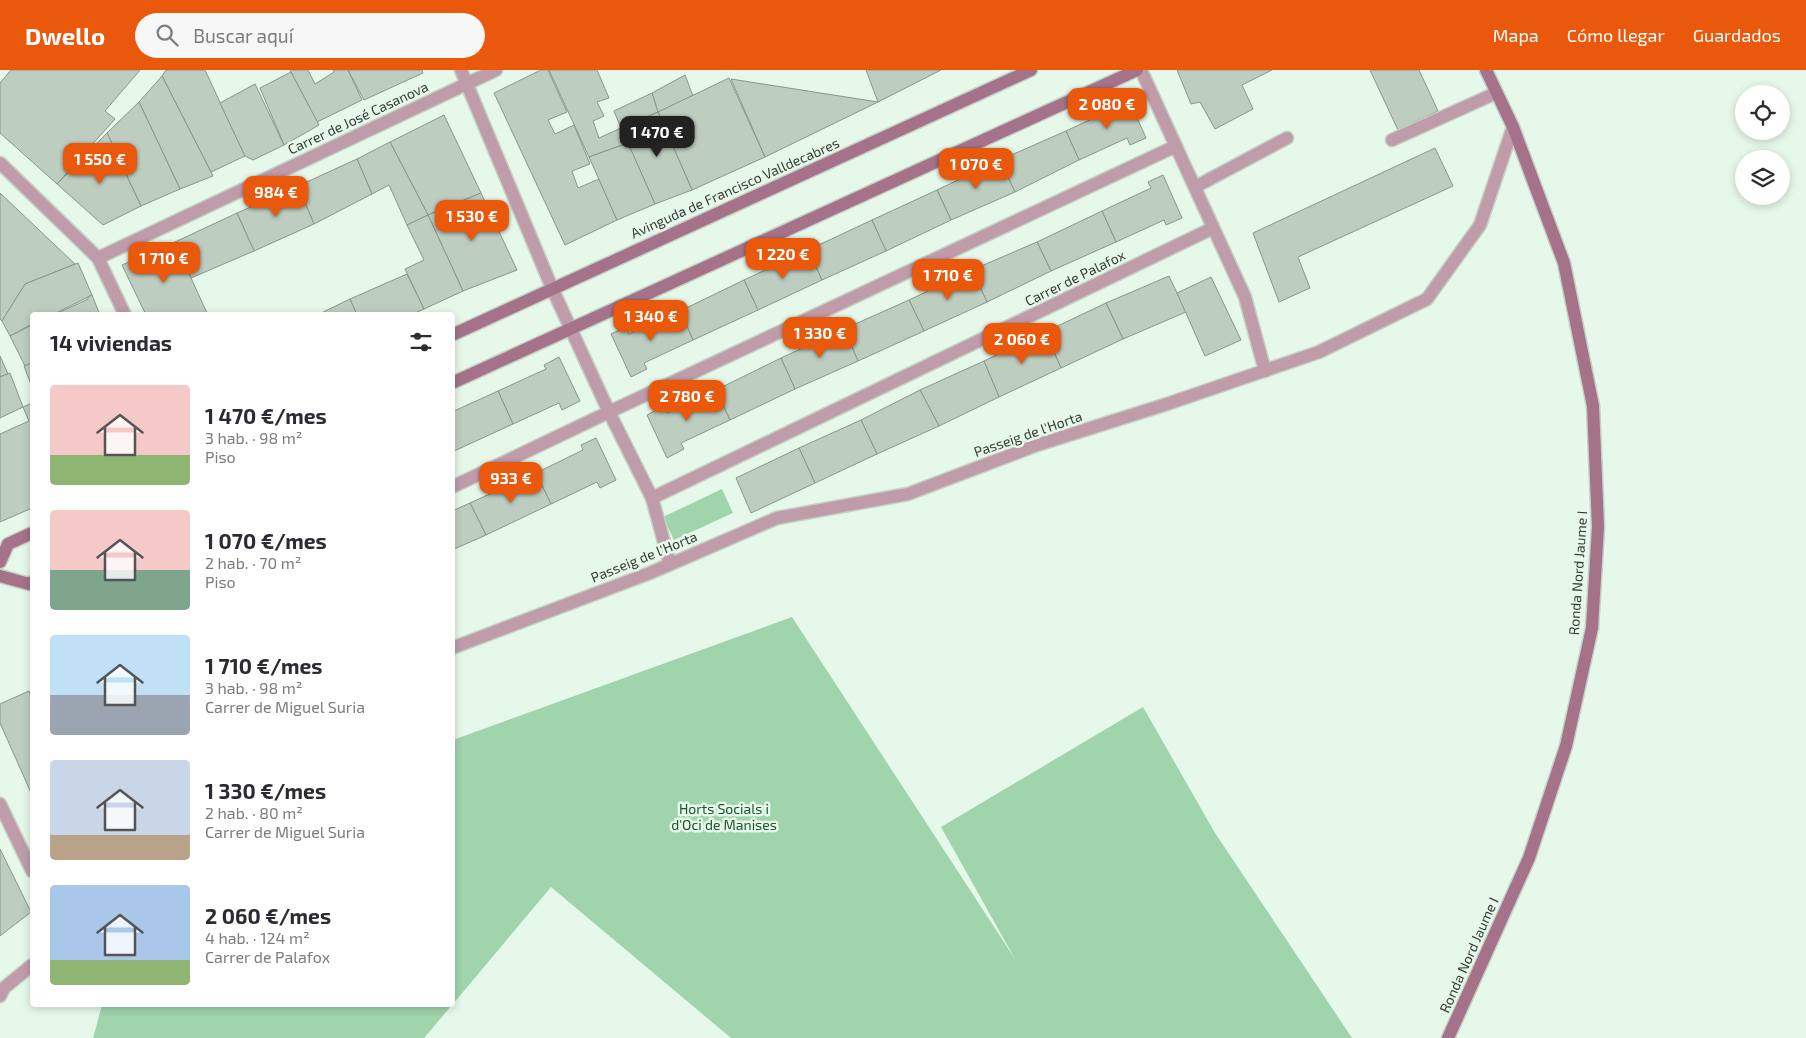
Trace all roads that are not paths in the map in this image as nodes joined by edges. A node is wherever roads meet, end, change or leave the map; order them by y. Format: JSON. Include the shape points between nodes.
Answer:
{"nodes":[{"id":1,"x":461,"y":70,"type":"edge"},
{"id":2,"x":496,"y":70,"type":"edge"},
{"id":3,"x":1031,"y":70,"type":"edge"},
{"id":4,"x":1139,"y":70,"type":"edge"},
{"id":5,"x":1486,"y":70,"type":"edge"},
{"id":6,"x":467,"y":83,"type":"junction"},
{"id":7,"x":1496,"y":93,"type":"junction"},
{"id":8,"x":1513,"y":127,"type":"junction"},
{"id":9,"x":1287,"y":138,"type":"dead end"},
{"id":10,"x":1392,"y":140,"type":"dead end"},
{"id":11,"x":1176,"y":146,"type":"junction"},
{"id":12,"x":0,"y":162,"type":"edge"},
{"id":13,"x":1195,"y":187,"type":"junction"},
{"id":14,"x":1213,"y":228,"type":"junction"},
{"id":15,"x":98,"y":258,"type":"junction"},
{"id":16,"x":552,"y":288,"type":"junction"},
{"id":17,"x":124,"y":312,"type":"edge"},
{"id":18,"x":572,"y":330,"type":"junction"},
{"id":19,"x":455,"y":334,"type":"edge"},
{"id":20,"x":1265,"y":371,"type":"junction"},
{"id":21,"x":455,"y":382,"type":"edge"},
{"id":22,"x":609,"y":412,"type":"junction"},
{"id":23,"x":455,"y":486,"type":"edge"},
{"id":24,"x":652,"y":498,"type":"junction"},
{"id":25,"x":30,"y":534,"type":"edge"},
{"id":26,"x":0,"y":562,"type":"edge"},
{"id":27,"x":670,"y":564,"type":"junction"},
{"id":28,"x":0,"y":576,"type":"edge"},
{"id":29,"x":30,"y":583,"type":"edge"},
{"id":30,"x":455,"y":647,"type":"edge"},
{"id":31,"x":0,"y":804,"type":"edge"},
{"id":32,"x":30,"y":868,"type":"edge"},
{"id":33,"x":30,"y":967,"type":"edge"},
{"id":34,"x":1,"y":989,"type":"edge"},
{"id":35,"x":1448,"y":1038,"type":"edge"}],
"edges":[{"from":1,"to":6,"type":"street"},
{"from":2,"to":6,"type":"street","name":"Carrer de José Casanova"},
{"from":3,"to":16,"type":"street","name":"Avinguda de Francisco Valldecabres"},
{"from":4,"to":11,"type":"street"},
{"from":4,"to":18,"type":"street"},
{"from":5,"to":7,"type":"street","name":"Ronda Nord Jaume I"},
{"from":6,"to":15,"type":"street","name":"Carrer de José Casanova"},
{"from":6,"to":16,"type":"street"},
{"from":7,"to":8,"type":"street","name":"Ronda Nord Jaume I"},
{"from":7,"to":10,"type":"street"},
{"from":8,"to":20,"type":"street","name":"Passeig de l'Horta","via":[[1480,225],[1427,298],[1319,352]]},
{"from":8,"to":35,"type":"street","name":"Ronda Nord Jaume I","via":[[1564,263],[1593,406],[1598,527],[1592,628],[1566,746],[1529,858]]},
{"from":9,"to":13,"type":"street"},
{"from":11,"to":13,"type":"street"},
{"from":11,"to":22,"type":"street"},
{"from":12,"to":15,"type":"street"},
{"from":13,"to":14,"type":"street"},
{"from":14,"to":20,"type":"street","via":[[1245,298]]},
{"from":14,"to":24,"type":"street","name":"Carrer de Palafox"},
{"from":15,"to":17,"type":"street"},
{"from":16,"to":18,"type":"street"},
{"from":16,"to":19,"type":"street","name":"Avinguda de Francisco Valldecabres"},
{"from":18,"to":21,"type":"street"},
{"from":18,"to":22,"type":"street"},
{"from":20,"to":27,"type":"street","name":"Passeig de l'Horta","via":[[1037,445],[908,494],[777,518]]},
{"from":22,"to":23,"type":"street"},
{"from":22,"to":24,"type":"street"},
{"from":24,"to":27,"type":"street"},
{"from":25,"to":26,"type":"street","via":[[8,544]]},
{"from":27,"to":30,"type":"street","name":"Passeig de l'Horta"},
{"from":28,"to":29,"type":"street"},
{"from":31,"to":32,"type":"street"},
{"from":33,"to":34,"type":"street"}]}
